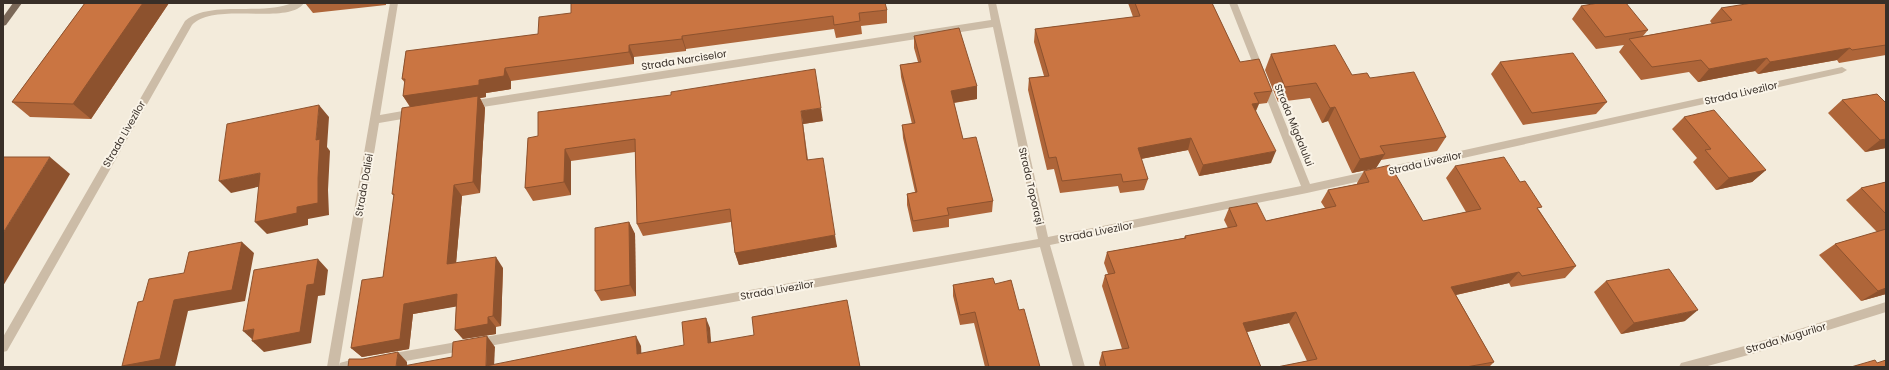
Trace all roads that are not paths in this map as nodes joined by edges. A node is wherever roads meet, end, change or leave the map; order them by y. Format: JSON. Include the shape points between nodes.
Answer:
{"nodes":[{"id":1,"x":18,"y":3,"type":"edge"},
{"id":2,"x":300,"y":3,"type":"edge"},
{"id":3,"x":394,"y":3,"type":"edge"},
{"id":4,"x":992,"y":3,"type":"edge"},
{"id":5,"x":1232,"y":3,"type":"edge"},
{"id":6,"x":3,"y":23,"type":"edge"},
{"id":7,"x":996,"y":23,"type":"junction"},
{"id":8,"x":1842,"y":70,"type":"dead end"},
{"id":9,"x":461,"y":106,"type":"edge"},
{"id":10,"x":422,"y":112,"type":"edge"},
{"id":11,"x":375,"y":120,"type":"junction"},
{"id":12,"x":1308,"y":189,"type":"junction"},
{"id":13,"x":1044,"y":242,"type":"junction"},
{"id":14,"x":1886,"y":307,"type":"edge"},
{"id":15,"x":3,"y":346,"type":"edge"},
{"id":16,"x":333,"y":367,"type":"edge"},
{"id":17,"x":344,"y":367,"type":"edge"},
{"id":18,"x":1079,"y":367,"type":"edge"},
{"id":19,"x":1685,"y":367,"type":"edge"}],
"edges":[{"from":1,"to":6,"type":"main road"},
{"from":2,"to":15,"type":"street","name":"Strada Livezilor","via":[[284,9],[208,12],[193,18]]},
{"from":3,"to":11,"type":"street","name":"Strada Daliei"},
{"from":4,"to":7,"type":"street","name":"Strada Toporași"},
{"from":5,"to":12,"type":"street","name":"Strada Migdalului"},
{"from":7,"to":9,"type":"street","name":"Strada Narciselor"},
{"from":7,"to":13,"type":"street","name":"Strada Toporași"},
{"from":8,"to":12,"type":"street","name":"Strada Livezilor"},
{"from":10,"to":11,"type":"street"},
{"from":11,"to":16,"type":"street","name":"Strada Daliei"},
{"from":12,"to":13,"type":"street","name":"Strada Livezilor"},
{"from":13,"to":17,"type":"street","name":"Strada Livezilor"},
{"from":13,"to":18,"type":"street","name":"Strada Toporași"},
{"from":14,"to":19,"type":"street","name":"Strada Mugurilor"}]}
